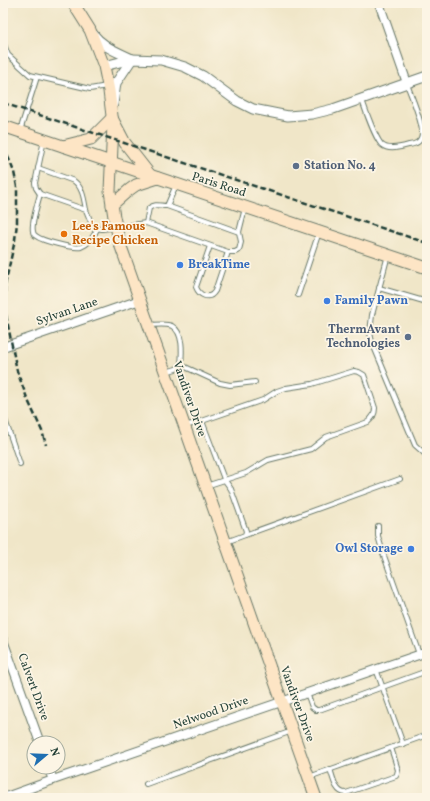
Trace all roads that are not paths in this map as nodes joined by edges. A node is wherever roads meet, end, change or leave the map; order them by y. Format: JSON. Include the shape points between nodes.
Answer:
{"nodes":[{"id":1,"x":73,"y":3,"type":"edge"},
{"id":2,"x":379,"y":3,"type":"edge"},
{"id":3,"x":90,"y":30,"type":"junction"},
{"id":4,"x":3,"y":42,"type":"edge"},
{"id":5,"x":132,"y":59,"type":"junction"},
{"id":6,"x":104,"y":66,"type":"junction"},
{"id":7,"x":427,"y":76,"type":"edge"},
{"id":8,"x":37,"y":77,"type":"junction"},
{"id":9,"x":407,"y":83,"type":"junction"},
{"id":10,"x":108,"y":86,"type":"junction"},
{"id":11,"x":361,"y":99,"type":"junction"},
{"id":12,"x":112,"y":115,"type":"junction"},
{"id":13,"x":3,"y":126,"type":"edge"},
{"id":14,"x":20,"y":132,"type":"junction"},
{"id":15,"x":44,"y":140,"type":"junction"},
{"id":16,"x":62,"y":146,"type":"junction"},
{"id":17,"x":111,"y":162,"type":"junction"},
{"id":18,"x":38,"y":168,"type":"junction"},
{"id":19,"x":154,"y":177,"type":"junction"},
{"id":20,"x":176,"y":184,"type":"junction"},
{"id":21,"x":40,"y":194,"type":"junction"},
{"id":22,"x":112,"y":204,"type":"junction"},
{"id":23,"x":167,"y":206,"type":"junction"},
{"id":24,"x":245,"y":207,"type":"junction"},
{"id":25,"x":86,"y":210,"type":"junction"},
{"id":26,"x":146,"y":223,"type":"junction"},
{"id":27,"x":116,"y":227,"type":"junction"},
{"id":28,"x":97,"y":229,"type":"junction"},
{"id":29,"x":239,"y":232,"type":"junction"},
{"id":30,"x":319,"y":232,"type":"junction"},
{"id":31,"x":210,"y":246,"type":"junction"},
{"id":32,"x":228,"y":252,"type":"junction"},
{"id":33,"x":388,"y":255,"type":"junction"},
{"id":34,"x":427,"y":268,"type":"edge"},
{"id":35,"x":379,"y":288,"type":"junction"},
{"id":36,"x":298,"y":295,"type":"dead end"},
{"id":37,"x":140,"y":300,"type":"junction"},
{"id":38,"x":427,"y":302,"type":"edge"},
{"id":39,"x":149,"y":325,"type":"junction"},
{"id":40,"x":3,"y":347,"type":"edge"},
{"id":41,"x":181,"y":365,"type":"junction"},
{"id":42,"x":165,"y":372,"type":"junction"},
{"id":43,"x":255,"y":382,"type":"dead end"},
{"id":44,"x":3,"y":414,"type":"edge"},
{"id":45,"x":202,"y":421,"type":"junction"},
{"id":46,"x":185,"y":426,"type":"junction"},
{"id":47,"x":427,"y":454,"type":"edge"},
{"id":48,"x":20,"y":464,"type":"dead end"},
{"id":49,"x":224,"y":479,"type":"junction"},
{"id":50,"x":400,"y":479,"type":"dead end"},
{"id":51,"x":206,"y":486,"type":"junction"},
{"id":52,"x":378,"y":526,"type":"dead end"},
{"id":53,"x":245,"y":535,"type":"junction"},
{"id":54,"x":226,"y":542,"type":"junction"},
{"id":55,"x":3,"y":640,"type":"edge"},
{"id":56,"x":423,"y":653,"type":"edge"},
{"id":57,"x":376,"y":669,"type":"junction"},
{"id":58,"x":427,"y":671,"type":"edge"},
{"id":59,"x":382,"y":687,"type":"junction"},
{"id":60,"x":307,"y":692,"type":"junction"},
{"id":61,"x":282,"y":701,"type":"junction"},
{"id":62,"x":292,"y":731,"type":"junction"},
{"id":63,"x":37,"y":735,"type":"edge"},
{"id":64,"x":427,"y":735,"type":"edge"},
{"id":65,"x":403,"y":744,"type":"junction"},
{"id":66,"x":391,"y":748,"type":"junction"},
{"id":67,"x":330,"y":769,"type":"junction"},
{"id":68,"x":51,"y":775,"type":"edge"},
{"id":69,"x":309,"y":777,"type":"junction"},
{"id":70,"x":53,"y":780,"type":"junction"},
{"id":71,"x":146,"y":784,"type":"dead end"},
{"id":72,"x":7,"y":797,"type":"edge"},
{"id":73,"x":316,"y":798,"type":"edge"}],
"edges":[{"from":1,"to":3,"type":"main road","name":"Vandiver Drive"},
{"from":2,"to":9,"type":"street"},
{"from":3,"to":5,"type":"street","via":[[104,46]]},
{"from":3,"to":6,"type":"main road","name":"Vandiver Drive"},
{"from":4,"to":8,"type":"lane","via":[[8,55],[30,75]]},
{"from":5,"to":6,"type":"street"},
{"from":5,"to":11,"type":"street","via":[[161,60],[185,67],[253,109],[288,116],[312,114]]},
{"from":5,"to":12,"type":"street","via":[[116,83]]},
{"from":6,"to":10,"type":"main road","name":"Vandiver Drive"},
{"from":7,"to":9,"type":"street"},
{"from":8,"to":10,"type":"lane","via":[[90,89]]},
{"from":8,"to":14,"type":"lane"},
{"from":9,"to":11,"type":"street"},
{"from":9,"to":11,"type":"lane","via":[[422,133],[417,143],[396,148],[382,145]]},
{"from":10,"to":12,"type":"main road","name":"Vandiver Drive"},
{"from":12,"to":16,"type":"main road","via":[[91,139]]},
{"from":12,"to":17,"type":"main road","name":"Vandiver Drive"},
{"from":12,"to":19,"type":"main road","via":[[125,143]]},
{"from":13,"to":14,"type":"main road","name":"Paris Road"},
{"from":14,"to":15,"type":"main road","name":"Paris Road"},
{"from":15,"to":16,"type":"main road","name":"Paris Road"},
{"from":15,"to":18,"type":"lane"},
{"from":16,"to":17,"type":"main road","name":"Paris Road"},
{"from":17,"to":19,"type":"main road","name":"Paris Road"},
{"from":17,"to":22,"type":"main road","name":"Vandiver Drive"},
{"from":18,"to":21,"type":"lane","via":[[35,183]]},
{"from":18,"to":25,"type":"lane","via":[[79,185]]},
{"from":19,"to":20,"type":"main road","name":"Paris Road"},
{"from":19,"to":22,"type":"main road","via":[[136,185]]},
{"from":20,"to":23,"type":"lane"},
{"from":20,"to":24,"type":"main road","name":"Paris Road"},
{"from":21,"to":25,"type":"lane"},
{"from":21,"to":28,"type":"lane","via":[[32,228],[37,237],[74,248],[82,247],[88,243]]},
{"from":22,"to":27,"type":"main road","name":"Vandiver Drive"},
{"from":23,"to":26,"type":"lane","via":[[158,204],[149,208]]},
{"from":23,"to":29,"type":"lane"},
{"from":24,"to":29,"type":"lane"},
{"from":24,"to":30,"type":"main road","name":"Paris Road"},
{"from":25,"to":28,"type":"lane","via":[[92,225]]},
{"from":26,"to":27,"type":"lane"},
{"from":26,"to":31,"type":"lane"},
{"from":27,"to":28,"type":"lane"},
{"from":27,"to":37,"type":"main road","name":"Vandiver Drive"},
{"from":29,"to":32,"type":"lane","via":[[239,250]]},
{"from":30,"to":33,"type":"main road","name":"Paris Road"},
{"from":30,"to":36,"type":"lane"},
{"from":31,"to":32,"type":"lane"},
{"from":31,"to":32,"type":"lane","via":[[196,287],[204,296],[213,294]]},
{"from":33,"to":34,"type":"main road","name":"Paris Road"},
{"from":33,"to":35,"type":"lane"},
{"from":35,"to":38,"type":"lane"},
{"from":35,"to":47,"type":"lane","via":[[372,315],[372,342],[415,445]]},
{"from":37,"to":39,"type":"main road","name":"Vandiver Drive"},
{"from":37,"to":40,"type":"street","name":"Sylvan Lane"},
{"from":39,"to":41,"type":"lane","via":[[164,324],[177,331],[180,337]]},
{"from":39,"to":42,"type":"main road","name":"Vandiver Drive"},
{"from":41,"to":42,"type":"lane"},
{"from":41,"to":43,"type":"lane","via":[[220,383],[230,385]]},
{"from":42,"to":46,"type":"main road","name":"Vandiver Drive"},
{"from":44,"to":48,"type":"lane"},
{"from":45,"to":46,"type":"lane"},
{"from":45,"to":49,"type":"lane"},
{"from":45,"to":49,"type":"lane","via":[[263,400],[286,388],[312,384],[354,371],[364,375],[375,408],[375,414],[368,422],[326,437],[311,449],[268,460],[246,473]]},
{"from":46,"to":51,"type":"main road","name":"Vandiver Drive"},
{"from":49,"to":51,"type":"lane"},
{"from":49,"to":53,"type":"lane","via":[[231,489],[246,531]]},
{"from":50,"to":53,"type":"lane"},
{"from":51,"to":54,"type":"main road","name":"Vandiver Drive"},
{"from":52,"to":56,"type":"lane","via":[[383,553]]},
{"from":53,"to":54,"type":"lane"},
{"from":54,"to":61,"type":"main road","name":"Vandiver Drive"},
{"from":55,"to":63,"type":"street","name":"Calvert Drive"},
{"from":56,"to":57,"type":"street","name":"Nelwood Drive"},
{"from":57,"to":59,"type":"lane"},
{"from":57,"to":60,"type":"street","name":"Nelwood Drive"},
{"from":58,"to":59,"type":"lane"},
{"from":59,"to":60,"type":"lane","via":[[319,710],[312,707]]},
{"from":59,"to":65,"type":"lane"},
{"from":60,"to":61,"type":"street","name":"Nelwood Drive"},
{"from":61,"to":62,"type":"main road","name":"Vandiver Drive"},
{"from":61,"to":70,"type":"street","name":"Nelwood Drive"},
{"from":62,"to":69,"type":"main road","name":"Vandiver Drive"},
{"from":62,"to":71,"type":"lane"},
{"from":64,"to":65,"type":"lane"},
{"from":65,"to":66,"type":"lane"},
{"from":66,"to":67,"type":"lane"},
{"from":66,"to":67,"type":"lane","via":[[398,770],[396,776],[342,793],[338,790]]},
{"from":67,"to":69,"type":"lane"},
{"from":68,"to":70,"type":"street"},
{"from":69,"to":73,"type":"main road","name":"Vandiver Drive"},
{"from":70,"to":72,"type":"street","name":"Nelwood Drive"}]}
